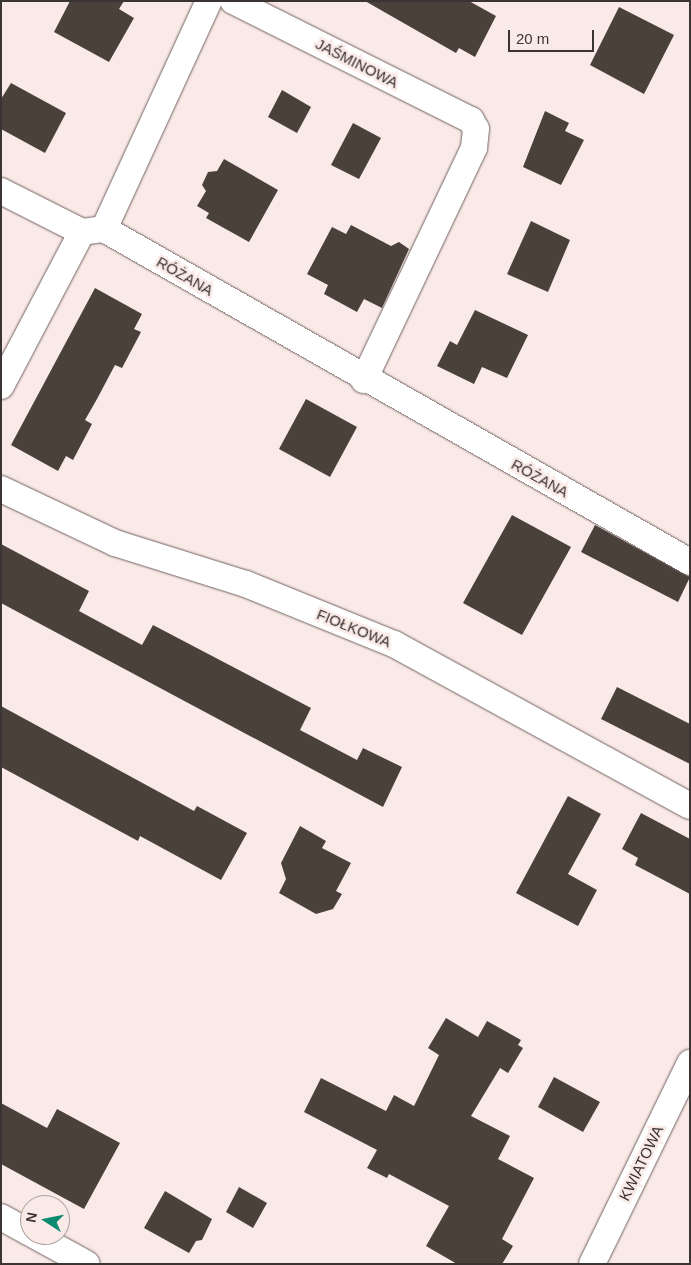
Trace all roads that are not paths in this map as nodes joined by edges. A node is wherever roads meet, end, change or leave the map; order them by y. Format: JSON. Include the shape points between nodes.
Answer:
{"nodes":[{"id":1,"x":209,"y":1,"type":"edge"},
{"id":2,"x":234,"y":1,"type":"edge"},
{"id":3,"x":1,"y":191,"type":"edge"},
{"id":4,"x":93,"y":231,"type":"junction"},
{"id":5,"x":364,"y":380,"type":"junction"},
{"id":6,"x":1,"y":386,"type":"edge"},
{"id":7,"x":1,"y":489,"type":"edge"},
{"id":8,"x":690,"y":562,"type":"edge"},
{"id":9,"x":690,"y":806,"type":"edge"},
{"id":10,"x":690,"y":1063,"type":"edge"},
{"id":11,"x":1,"y":1217,"type":"edge"},
{"id":12,"x":20,"y":1227,"type":"edge"},
{"id":13,"x":52,"y":1245,"type":"edge"},
{"id":14,"x":87,"y":1264,"type":"edge"},
{"id":15,"x":592,"y":1264,"type":"edge"}],
"edges":[{"from":1,"to":4,"type":"street"},
{"from":2,"to":5,"type":"street","name":"JAŚMINOWA","via":[[471,120],[476,129],[474,148]]},
{"from":3,"to":4,"type":"street","name":"RÓŻANA"},
{"from":4,"to":5,"type":"street","name":"RÓŻANA"},
{"from":4,"to":6,"type":"street"},
{"from":5,"to":8,"type":"street","name":"RÓŻANA"},
{"from":7,"to":9,"type":"street","name":"FIOŁKOWA","via":[[115,543],[246,584],[394,644]]},
{"from":10,"to":15,"type":"street","name":"KWIATOWA"},
{"from":11,"to":12,"type":"street"},
{"from":13,"to":14,"type":"street"}]}
